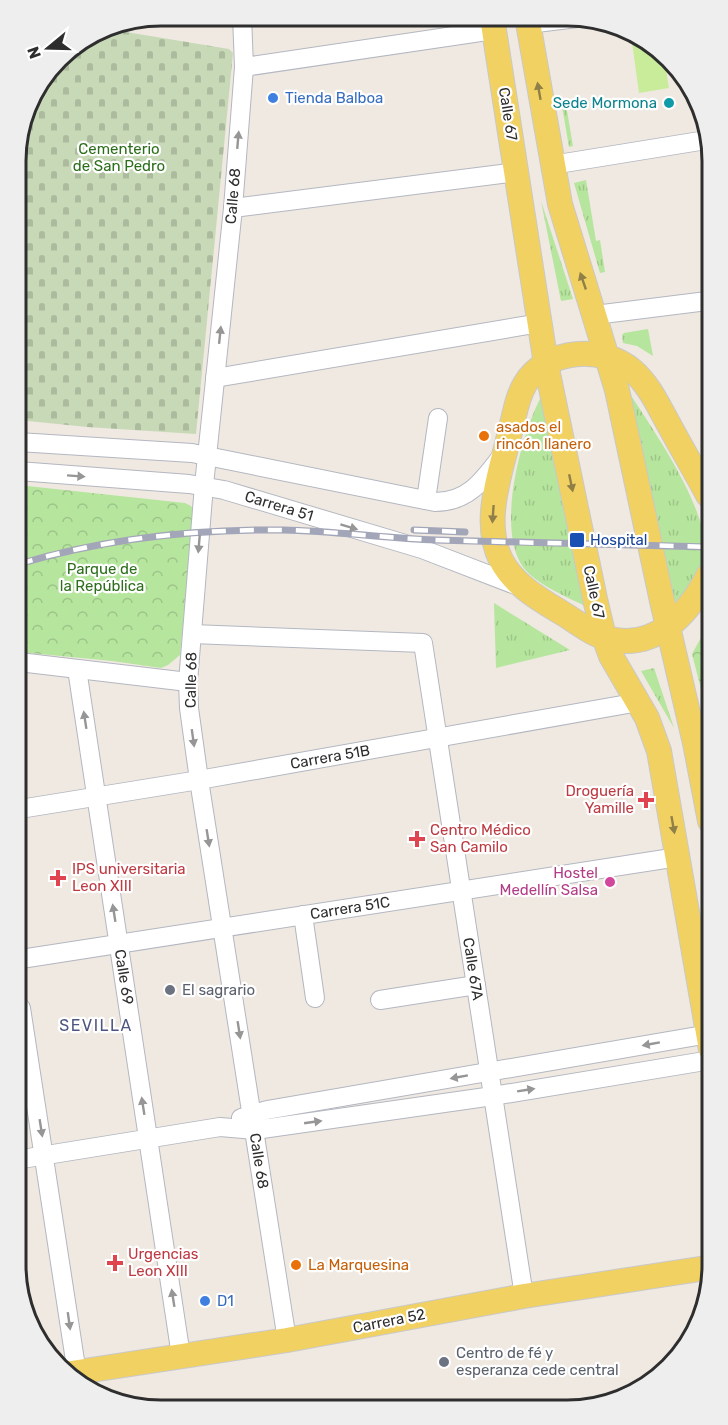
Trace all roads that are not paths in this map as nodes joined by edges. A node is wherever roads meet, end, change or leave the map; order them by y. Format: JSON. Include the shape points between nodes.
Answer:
{"nodes":[{"id":1,"x":242,"y":26,"type":"edge"},
{"id":2,"x":476,"y":26,"type":"edge"},
{"id":3,"x":493,"y":26,"type":"edge"},
{"id":4,"x":528,"y":26,"type":"edge"},
{"id":5,"x":244,"y":67,"type":"junction"},
{"id":6,"x":701,"y":141,"type":"edge"},
{"id":7,"x":552,"y":165,"type":"junction"},
{"id":8,"x":517,"y":172,"type":"junction"},
{"id":9,"x":232,"y":208,"type":"junction"},
{"id":10,"x":702,"y":302,"type":"edge"},
{"id":11,"x":595,"y":315,"type":"junction"},
{"id":12,"x":540,"y":323,"type":"junction"},
{"id":13,"x":608,"y":357,"type":"junction"},
{"id":14,"x":546,"y":364,"type":"junction"},
{"id":15,"x":215,"y":378,"type":"junction"},
{"id":16,"x":438,"y":418,"type":"dead end"},
{"id":17,"x":26,"y":443,"type":"edge"},
{"id":18,"x":506,"y":449,"type":"junction"},
{"id":19,"x":208,"y":455,"type":"junction"},
{"id":20,"x":26,"y":472,"type":"edge"},
{"id":21,"x":702,"y":482,"type":"edge"},
{"id":22,"x":204,"y":485,"type":"junction"},
{"id":23,"x":426,"y":500,"type":"junction"},
{"id":24,"x":702,"y":586,"type":"edge"},
{"id":25,"x":528,"y":592,"type":"junction"},
{"id":26,"x":668,"y":628,"type":"junction"},
{"id":27,"x":192,"y":634,"type":"junction"},
{"id":28,"x":604,"y":637,"type":"junction"},
{"id":29,"x":26,"y":663,"type":"edge"},
{"id":30,"x":77,"y":669,"type":"junction"},
{"id":31,"x":188,"y":682,"type":"junction"},
{"id":32,"x":639,"y":702,"type":"junction"},
{"id":33,"x":437,"y":738,"type":"junction"},
{"id":34,"x":702,"y":779,"type":"edge"},
{"id":35,"x":199,"y":780,"type":"junction"},
{"id":36,"x":97,"y":796,"type":"junction"},
{"id":37,"x":26,"y":808,"type":"edge"},
{"id":38,"x":678,"y":857,"type":"junction"},
{"id":39,"x":461,"y":891,"type":"junction"},
{"id":40,"x":303,"y":915,"type":"junction"},
{"id":41,"x":223,"y":927,"type":"junction"},
{"id":42,"x":119,"y":943,"type":"junction"},
{"id":43,"x":26,"y":957,"type":"edge"},
{"id":44,"x":476,"y":985,"type":"junction"},
{"id":45,"x":702,"y":996,"type":"edge"},
{"id":46,"x":315,"y":998,"type":"dead end"},
{"id":47,"x":380,"y":1000,"type":"dead end"},
{"id":48,"x":26,"y":1039,"type":"edge"},
{"id":49,"x":702,"y":1043,"type":"edge"},
{"id":50,"x":702,"y":1061,"type":"edge"},
{"id":51,"x":489,"y":1072,"type":"junction"},
{"id":52,"x":493,"y":1096,"type":"junction"},
{"id":53,"x":254,"y":1121,"type":"junction"},
{"id":54,"x":148,"y":1138,"type":"junction"},
{"id":55,"x":45,"y":1155,"type":"junction"},
{"id":56,"x":26,"y":1158,"type":"edge"},
{"id":57,"x":702,"y":1269,"type":"edge"},
{"id":58,"x":524,"y":1296,"type":"junction"},
{"id":59,"x":287,"y":1340,"type":"junction"},
{"id":60,"x":181,"y":1356,"type":"junction"},
{"id":61,"x":72,"y":1366,"type":"edge"},
{"id":62,"x":82,"y":1373,"type":"edge"}],
"edges":[{"from":1,"to":5,"type":"street","name":"Calle 68"},
{"from":2,"to":5,"type":"street"},
{"from":3,"to":8,"type":"main road","name":"Calle 67"},
{"from":7,"to":4,"type":"main road","one_way":true},
{"from":9,"to":5,"type":"street","name":"Calle 68","one_way":true},
{"from":6,"to":7,"type":"street"},
{"from":11,"to":7,"type":"main road","one_way":true,"via":[[562,215]]},
{"from":8,"to":9,"type":"street"},
{"from":8,"to":12,"type":"main road","name":"Calle 67"},
{"from":15,"to":9,"type":"street","name":"Calle 68","one_way":true},
{"from":10,"to":11,"type":"street"},
{"from":11,"to":13,"type":"main road"},
{"from":12,"to":14,"type":"main road","name":"Calle 67"},
{"from":12,"to":15,"type":"street"},
{"from":13,"to":14,"type":"main road","via":[[570,355]]},
{"from":13,"to":21,"type":"main road","via":[[621,362],[644,381]]},
{"from":13,"to":26,"type":"main road"},
{"from":14,"to":18,"type":"main road","via":[[525,384]]},
{"from":14,"to":28,"type":"main road","name":"Calle 67","one_way":true},
{"from":15,"to":19,"type":"street","name":"Calle 68"},
{"from":16,"to":23,"type":"street"},
{"from":17,"to":19,"type":"street"},
{"from":18,"to":23,"type":"street","via":[[485,479],[468,494],[444,502]]},
{"from":18,"to":25,"type":"main road","one_way":true,"via":[[494,505],[494,537],[501,560]]},
{"from":19,"to":22,"type":"street","name":"Calle 68"},
{"from":19,"to":23,"type":"street"},
{"from":20,"to":22,"type":"street","name":"Carrera 51","one_way":true},
{"from":22,"to":25,"type":"street","name":"Carrera 51","one_way":true,"via":[[422,549]]},
{"from":22,"to":27,"type":"street","name":"Calle 68","one_way":true},
{"from":24,"to":26,"type":"main road","via":[[684,614]]},
{"from":25,"to":28,"type":"main road"},
{"from":26,"to":28,"type":"main road","via":[[640,639]]},
{"from":26,"to":34,"type":"main road"},
{"from":27,"to":31,"type":"street","name":"Calle 68"},
{"from":27,"to":33,"type":"street","name":"Calle 67A","via":[[423,643]]},
{"from":28,"to":32,"type":"main road","name":"Calle 67"},
{"from":29,"to":30,"type":"street"},
{"from":30,"to":31,"type":"street"},
{"from":36,"to":30,"type":"street","name":"Calle 69","one_way":true},
{"from":31,"to":35,"type":"street","name":"Calle 68","one_way":true},
{"from":32,"to":33,"type":"street","name":"Carrera 51B"},
{"from":32,"to":38,"type":"main road","name":"Calle 67","one_way":true,"via":[[660,751]]},
{"from":33,"to":35,"type":"street","name":"Carrera 51B"},
{"from":33,"to":39,"type":"street","name":"Calle 67A"},
{"from":35,"to":36,"type":"street","name":"Carrera 51B"},
{"from":35,"to":41,"type":"street","name":"Calle 68","one_way":true},
{"from":36,"to":37,"type":"street","name":"Carrera 51B"},
{"from":42,"to":36,"type":"street","name":"Calle 69","one_way":true},
{"from":38,"to":39,"type":"street","name":"Carrera 51C"},
{"from":38,"to":45,"type":"main road","name":"Calle 67"},
{"from":39,"to":40,"type":"street","name":"Carrera 51C"},
{"from":39,"to":44,"type":"street","name":"Calle 67A"},
{"from":40,"to":41,"type":"street","name":"Carrera 51C"},
{"from":40,"to":46,"type":"street"},
{"from":41,"to":42,"type":"street","name":"Carrera 51C"},
{"from":41,"to":53,"type":"street","name":"Calle 68","one_way":true},
{"from":42,"to":43,"type":"street","name":"Carrera 51C"},
{"from":54,"to":42,"type":"street","name":"Calle 69","one_way":true},
{"from":44,"to":47,"type":"street"},
{"from":44,"to":51,"type":"street","name":"Calle 67A"},
{"from":48,"to":55,"type":"street","one_way":true},
{"from":49,"to":51,"type":"street","one_way":true},
{"from":52,"to":50,"type":"street","one_way":true},
{"from":51,"to":52,"type":"street","name":"Calle 67A"},
{"from":51,"to":53,"type":"street","one_way":true},
{"from":53,"to":52,"type":"street","one_way":true},
{"from":52,"to":58,"type":"street","name":"Calle 67A"},
{"from":53,"to":54,"type":"street"},
{"from":53,"to":59,"type":"street","name":"Calle 68"},
{"from":54,"to":55,"type":"street"},
{"from":60,"to":54,"type":"street","name":"Calle 69","one_way":true},
{"from":55,"to":56,"type":"street"},
{"from":55,"to":61,"type":"street","one_way":true},
{"from":57,"to":58,"type":"main road","name":"Carrera 52"},
{"from":58,"to":59,"type":"main road","name":"Carrera 52"},
{"from":59,"to":60,"type":"main road","name":"Carrera 52"},
{"from":60,"to":62,"type":"main road","name":"Carrera 52"}]}
